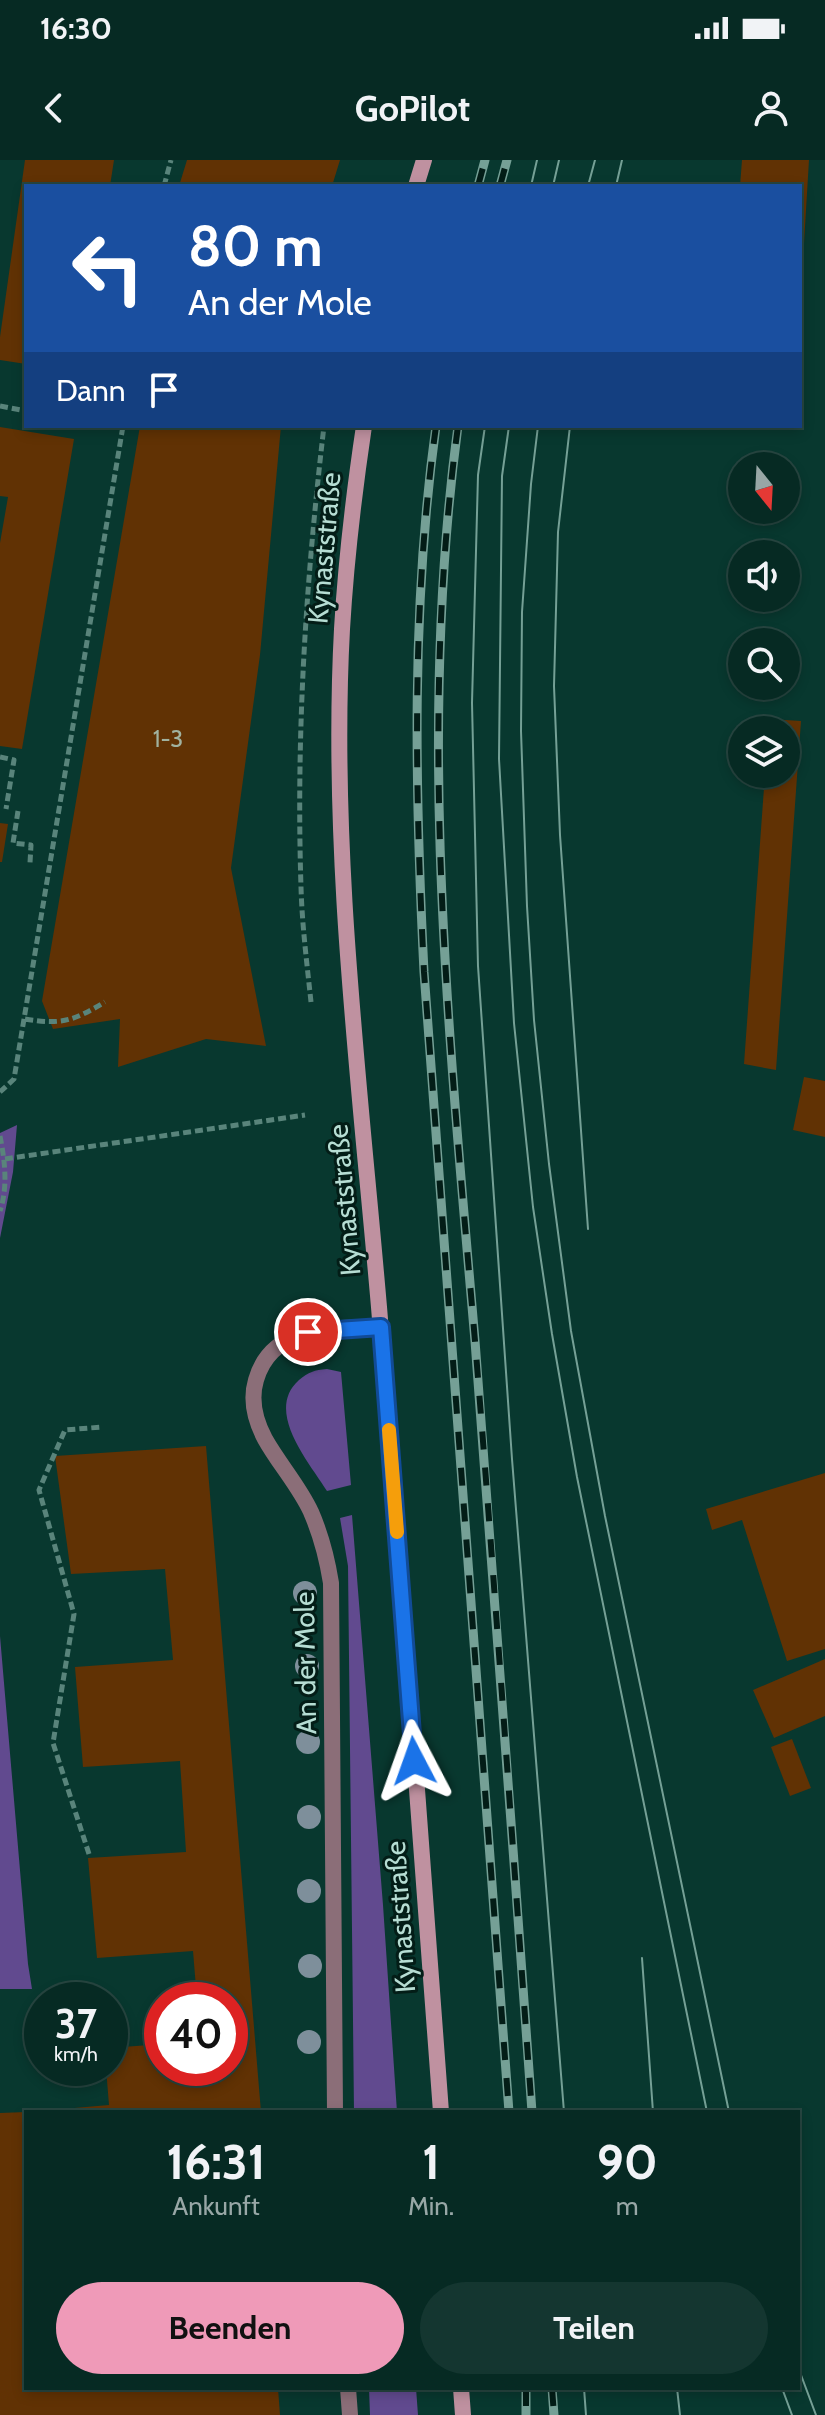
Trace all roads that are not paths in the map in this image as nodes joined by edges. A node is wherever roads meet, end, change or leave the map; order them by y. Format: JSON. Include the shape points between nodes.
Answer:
{"nodes":[{"id":1,"x":424,"y":160,"type":"edge"},
{"id":2,"x":417,"y":184,"type":"edge"},
{"id":3,"x":364,"y":428,"type":"edge"},
{"id":4,"x":381,"y":1327,"type":"junction"},
{"id":5,"x":335,"y":2110,"type":"edge"},
{"id":6,"x":441,"y":2110,"type":"edge"},
{"id":7,"x":348,"y":2390,"type":"edge"},
{"id":8,"x":461,"y":2390,"type":"edge"},
{"id":9,"x":350,"y":2415,"type":"edge"},
{"id":10,"x":463,"y":2415,"type":"edge"}],
"edges":[{"from":1,"to":2,"type":"street"},
{"from":3,"to":4,"type":"street","name":"Kynaststraße","via":[[342,629],[342,793],[345,894]]},
{"from":4,"to":5,"type":"street","name":"An der Mole","via":[[308,1332],[288,1339],[269,1353],[253,1389],[265,1439],[311,1512],[331,1583]]},
{"from":4,"to":6,"type":"street","name":"Kynaststraße"},
{"from":7,"to":9,"type":"street"},
{"from":8,"to":10,"type":"street"}]}
